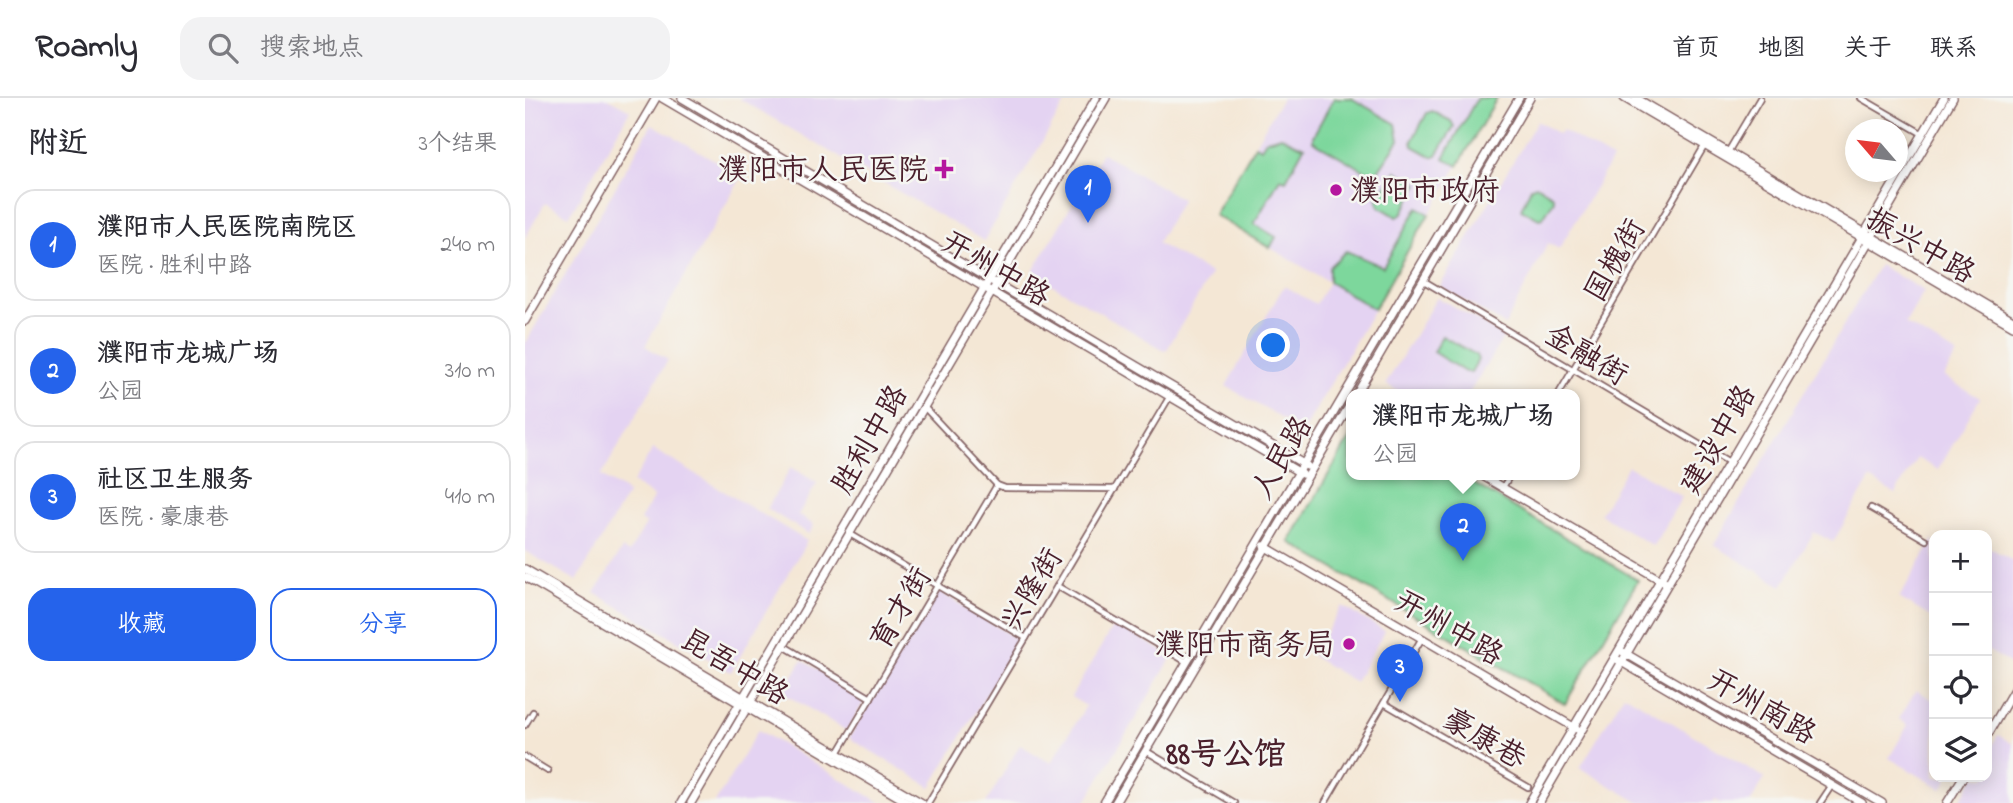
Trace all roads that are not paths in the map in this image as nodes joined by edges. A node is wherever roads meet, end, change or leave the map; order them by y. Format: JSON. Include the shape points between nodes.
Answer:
{"nodes":[{"id":1,"x":659,"y":98,"type":"edge"},
{"id":2,"x":681,"y":98,"type":"edge"},
{"id":3,"x":1096,"y":98,"type":"edge"},
{"id":4,"x":1106,"y":98,"type":"edge"},
{"id":5,"x":1519,"y":98,"type":"edge"},
{"id":6,"x":1530,"y":98,"type":"edge"},
{"id":7,"x":1624,"y":98,"type":"edge"},
{"id":8,"x":1636,"y":98,"type":"edge"},
{"id":9,"x":1760,"y":98,"type":"edge"},
{"id":10,"x":1861,"y":98,"type":"edge"},
{"id":11,"x":1944,"y":98,"type":"edge"},
{"id":12,"x":1953,"y":98,"type":"edge"},
{"id":13,"x":1923,"y":134,"type":"junction"},
{"id":14,"x":1705,"y":145,"type":"junction"},
{"id":15,"x":1728,"y":152,"type":"junction"},
{"id":16,"x":1867,"y":237,"type":"junction"},
{"id":17,"x":1423,"y":281,"type":"junction"},
{"id":18,"x":993,"y":282,"type":"junction"},
{"id":19,"x":988,"y":290,"type":"junction"},
{"id":20,"x":2013,"y":320,"type":"edge"},
{"id":21,"x":525,"y":321,"type":"edge"},
{"id":22,"x":2013,"y":326,"type":"edge"},
{"id":23,"x":1573,"y":370,"type":"junction"},
{"id":24,"x":1355,"y":389,"type":"edge"},
{"id":25,"x":1360,"y":389,"type":"edge"},
{"id":26,"x":1562,"y":389,"type":"edge"},
{"id":27,"x":1170,"y":396,"type":"junction"},
{"id":28,"x":1346,"y":403,"type":"edge"},
{"id":29,"x":1346,"y":405,"type":"edge"},
{"id":30,"x":924,"y":407,"type":"junction"},
{"id":31,"x":1730,"y":463,"type":"junction"},
{"id":32,"x":1303,"y":464,"type":"junction"},
{"id":33,"x":1312,"y":469,"type":"junction"},
{"id":34,"x":1299,"y":472,"type":"junction"},
{"id":35,"x":1307,"y":477,"type":"junction"},
{"id":36,"x":1489,"y":480,"type":"edge"},
{"id":37,"x":1507,"y":480,"type":"edge"},
{"id":38,"x":997,"y":485,"type":"junction"},
{"id":39,"x":1503,"y":488,"type":"junction"},
{"id":40,"x":1115,"y":489,"type":"junction"},
{"id":41,"x":1871,"y":508,"type":"dead end"},
{"id":42,"x":850,"y":534,"type":"junction"},
{"id":43,"x":1926,"y":540,"type":"dead end"},
{"id":44,"x":1258,"y":542,"type":"junction"},
{"id":45,"x":1266,"y":547,"type":"junction"},
{"id":46,"x":525,"y":569,"type":"edge"},
{"id":47,"x":525,"y":577,"type":"edge"},
{"id":48,"x":1664,"y":582,"type":"junction"},
{"id":49,"x":937,"y":585,"type":"junction"},
{"id":50,"x":1057,"y":586,"type":"junction"},
{"id":51,"x":1026,"y":638,"type":"junction"},
{"id":52,"x":1422,"y":638,"type":"junction"},
{"id":53,"x":783,"y":646,"type":"junction"},
{"id":54,"x":1623,"y":652,"type":"junction"},
{"id":55,"x":1618,"y":660,"type":"junction"},
{"id":56,"x":1187,"y":662,"type":"junction"},
{"id":57,"x":2013,"y":691,"type":"edge"},
{"id":58,"x":871,"y":698,"type":"junction"},
{"id":59,"x":745,"y":703,"type":"junction"},
{"id":60,"x":1384,"y":703,"type":"junction"},
{"id":61,"x":533,"y":712,"type":"dead end"},
{"id":62,"x":525,"y":723,"type":"edge"},
{"id":63,"x":1992,"y":727,"type":"edge"},
{"id":64,"x":1577,"y":729,"type":"junction"},
{"id":65,"x":1146,"y":751,"type":"junction"},
{"id":66,"x":838,"y":753,"type":"junction"},
{"id":67,"x":525,"y":757,"type":"edge"},
{"id":68,"x":548,"y":771,"type":"dead end"},
{"id":69,"x":1960,"y":782,"type":"edge"},
{"id":70,"x":1832,"y":785,"type":"junction"},
{"id":71,"x":1528,"y":787,"type":"dead end"},
{"id":72,"x":681,"y":803,"type":"edge"},
{"id":73,"x":691,"y":803,"type":"edge"},
{"id":74,"x":909,"y":803,"type":"edge"},
{"id":75,"x":922,"y":803,"type":"edge"},
{"id":76,"x":928,"y":803,"type":"edge"},
{"id":77,"x":1104,"y":803,"type":"edge"},
{"id":78,"x":1115,"y":803,"type":"edge"},
{"id":79,"x":1234,"y":803,"type":"edge"},
{"id":80,"x":1325,"y":803,"type":"edge"},
{"id":81,"x":1529,"y":803,"type":"edge"},
{"id":82,"x":1539,"y":803,"type":"edge"},
{"id":83,"x":1820,"y":803,"type":"edge"},
{"id":84,"x":1862,"y":803,"type":"edge"},
{"id":85,"x":1882,"y":803,"type":"edge"},
{"id":86,"x":1947,"y":803,"type":"edge"}],
"edges":[{"from":1,"to":19,"type":"main road","name":"开州中路"},
{"from":1,"to":21,"type":"main road"},
{"from":2,"to":18,"type":"main road","name":"开州中路"},
{"from":3,"to":18,"type":"main road","name":"胜利中路"},
{"from":4,"to":18,"type":"main road","name":"胜利中路"},
{"from":5,"to":24,"type":"main road","name":"人民路"},
{"from":6,"to":17,"type":"main road"},
{"from":7,"to":14,"type":"main road","name":"振兴中路"},
{"from":8,"to":15,"type":"main road","name":"振兴中路"},
{"from":9,"to":15,"type":"street"},
{"from":10,"to":13,"type":"street"},
{"from":11,"to":13,"type":"main road","name":"建设中路"},
{"from":12,"to":16,"type":"main road","name":"建设中路"},
{"from":13,"to":16,"type":"main road","name":"建设中路"},
{"from":14,"to":16,"type":"main road","name":"振兴中路"},
{"from":14,"to":23,"type":"street","name":"国槐街"},
{"from":15,"to":16,"type":"main road","name":"振兴中路"},
{"from":16,"to":20,"type":"main road","name":"振兴中路"},
{"from":16,"to":22,"type":"main road","name":"振兴中路"},
{"from":16,"to":31,"type":"main road","name":"建设中路"},
{"from":16,"to":48,"type":"main road","name":"建设中路"},
{"from":17,"to":23,"type":"street","name":"金融街"},
{"from":17,"to":25,"type":"main road"},
{"from":18,"to":19,"type":"main road","name":"胜利中路"},
{"from":18,"to":32,"type":"main road","name":"开州中路"},
{"from":19,"to":27,"type":"main road","name":"开州中路"},
{"from":19,"to":30,"type":"main road","name":"胜利中路"},
{"from":19,"to":59,"type":"main road","name":"胜利中路"},
{"from":23,"to":26,"type":"street","name":"国槐街"},
{"from":23,"to":31,"type":"street","name":"金融街"},
{"from":27,"to":34,"type":"main road","name":"开州中路"},
{"from":27,"to":40,"type":"street","name":"兴隆街"},
{"from":28,"to":32,"type":"main road","name":"人民路"},
{"from":29,"to":33,"type":"main road","name":"人民路"},
{"from":30,"to":38,"type":"street"},
{"from":30,"to":42,"type":"main road","name":"胜利中路"},
{"from":31,"to":48,"type":"main road","name":"建设中路"},
{"from":32,"to":33,"type":"main road","name":"开州中路"},
{"from":32,"to":34,"type":"main road","name":"人民路"},
{"from":33,"to":35,"type":"main road","name":"人民路"},
{"from":34,"to":35,"type":"main road","name":"开州中路"},
{"from":34,"to":44,"type":"main road","name":"人民路"},
{"from":35,"to":45,"type":"main road","name":"人民路"},
{"from":36,"to":39,"type":"main road"},
{"from":37,"to":39,"type":"street"},
{"from":38,"to":40,"type":"street"},
{"from":38,"to":49,"type":"street","name":"育才街"},
{"from":39,"to":48,"type":"main road"},
{"from":40,"to":50,"type":"street","name":"兴隆街"},
{"from":41,"to":43,"type":"street"},
{"from":42,"to":49,"type":"street"},
{"from":42,"to":53,"type":"main road","name":"胜利中路"},
{"from":44,"to":45,"type":"main road","name":"开州中路"},
{"from":44,"to":56,"type":"main road","name":"人民路"},
{"from":45,"to":52,"type":"main road","name":"开州中路"},
{"from":45,"to":65,"type":"main road","name":"人民路"},
{"from":46,"to":59,"type":"main road","name":"昆吾中路"},
{"from":47,"to":59,"type":"main road","name":"昆吾中路"},
{"from":48,"to":54,"type":"main road","name":"建设中路"},
{"from":49,"to":51,"type":"street"},
{"from":49,"to":58,"type":"street","name":"育才街"},
{"from":50,"to":51,"type":"street","name":"兴隆街"},
{"from":50,"to":56,"type":"street"},
{"from":51,"to":76,"type":"street","name":"兴隆街"},
{"from":52,"to":60,"type":"street"},
{"from":52,"to":64,"type":"main road","name":"开州中路"},
{"from":53,"to":58,"type":"street"},
{"from":53,"to":59,"type":"main road","name":"胜利中路"},
{"from":54,"to":55,"type":"main road","name":"建设中路"},
{"from":54,"to":85,"type":"main road","name":"开州南路"},
{"from":55,"to":64,"type":"main road","name":"建设中路"},
{"from":55,"to":70,"type":"main road","name":"开州南路"},
{"from":56,"to":77,"type":"main road","name":"人民路"},
{"from":57,"to":63,"type":"main road"},
{"from":58,"to":66,"type":"street","name":"育才街"},
{"from":59,"to":66,"type":"main road","name":"昆吾中路"},
{"from":59,"to":72,"type":"main road","name":"胜利中路"},
{"from":59,"to":73,"type":"main road","name":"胜利中路"},
{"from":59,"to":74,"type":"main road","name":"昆吾中路"},
{"from":60,"to":71,"type":"street","name":"豪康巷"},
{"from":60,"to":80,"type":"street"},
{"from":61,"to":62,"type":"street"},
{"from":64,"to":81,"type":"main road","name":"建设中路"},
{"from":64,"to":82,"type":"main road","name":"建设中路"},
{"from":65,"to":78,"type":"main road","name":"人民路"},
{"from":65,"to":79,"type":"street"},
{"from":66,"to":75,"type":"main road","name":"昆吾中路"},
{"from":67,"to":68,"type":"street"},
{"from":69,"to":86,"type":"main road"},
{"from":70,"to":83,"type":"street"},
{"from":70,"to":84,"type":"main road","name":"开州南路"}]}
